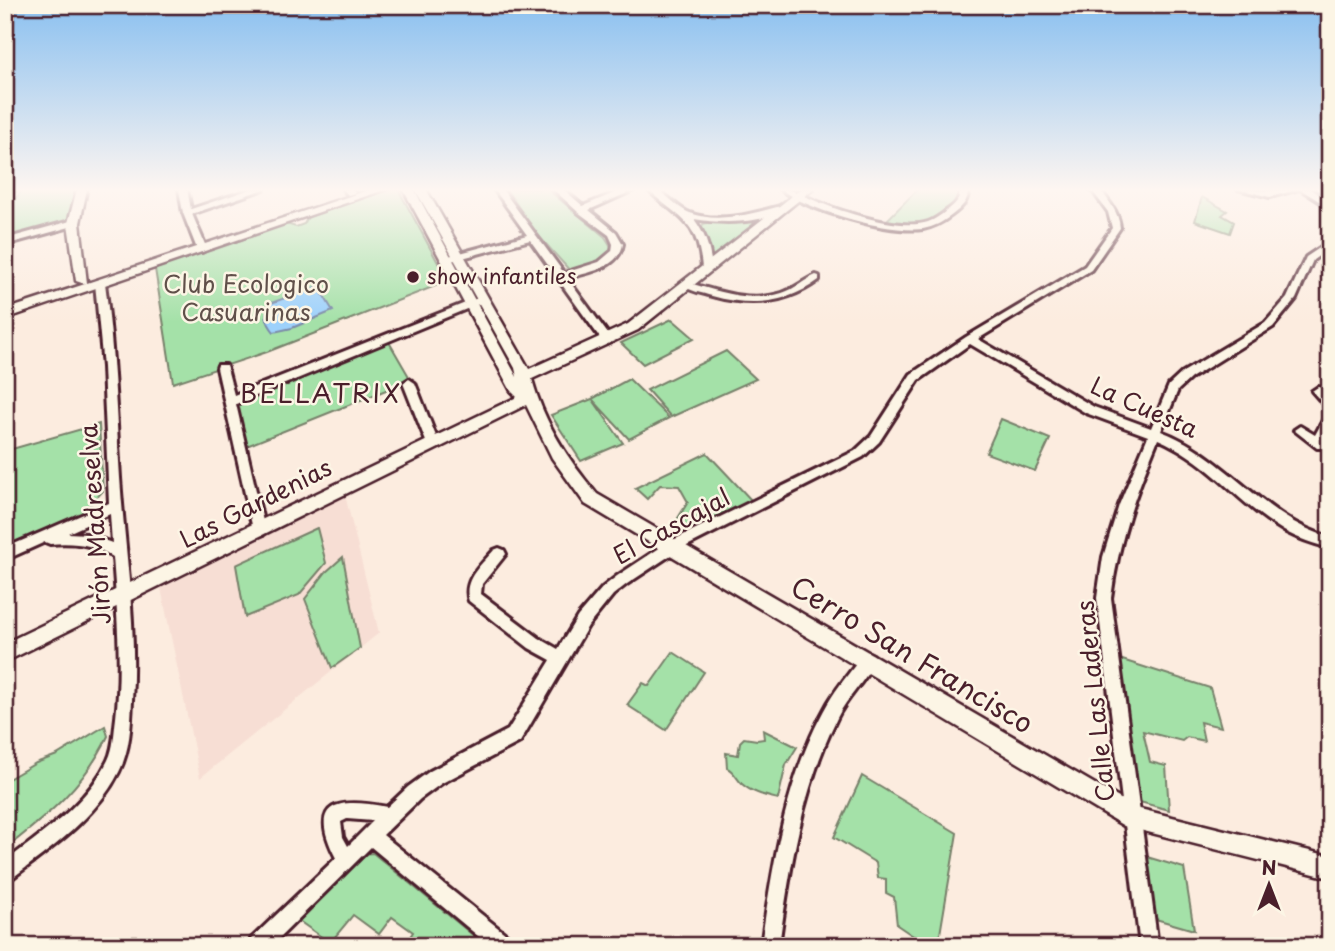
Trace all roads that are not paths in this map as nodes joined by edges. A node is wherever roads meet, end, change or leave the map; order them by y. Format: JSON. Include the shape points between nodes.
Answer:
{"nodes":[{"id":1,"x":37,"y":233,"type":"edge"},
{"id":2,"x":76,"y":233,"type":"edge"},
{"id":3,"x":196,"y":233,"type":"edge"},
{"id":4,"x":235,"y":233,"type":"edge"},
{"id":5,"x":241,"y":233,"type":"edge"},
{"id":6,"x":437,"y":233,"type":"edge"},
{"id":7,"x":441,"y":233,"type":"edge"},
{"id":8,"x":531,"y":233,"type":"edge"},
{"id":9,"x":611,"y":233,"type":"edge"},
{"id":10,"x":701,"y":233,"type":"edge"},
{"id":11,"x":752,"y":233,"type":"edge"},
{"id":12,"x":1113,"y":233,"type":"edge"},
{"id":13,"x":533,"y":236,"type":"junction"},
{"id":14,"x":5,"y":242,"type":"edge"},
{"id":15,"x":1330,"y":244,"type":"edge"},
{"id":16,"x":201,"y":246,"type":"junction"},
{"id":17,"x":453,"y":258,"type":"junction"},
{"id":18,"x":707,"y":268,"type":"junction"},
{"id":19,"x":561,"y":277,"type":"junction"},
{"id":20,"x":816,"y":278,"type":"dead end"},
{"id":21,"x":82,"y":281,"type":"junction"},
{"id":22,"x":100,"y":283,"type":"junction"},
{"id":23,"x":686,"y":285,"type":"junction"},
{"id":24,"x":477,"y":301,"type":"junction"},
{"id":25,"x":5,"y":307,"type":"edge"},
{"id":26,"x":5,"y":315,"type":"edge"},
{"id":27,"x":607,"y":340,"type":"junction"},
{"id":28,"x":970,"y":340,"type":"junction"},
{"id":29,"x":222,"y":368,"type":"dead end"},
{"id":30,"x":524,"y":377,"type":"junction"},
{"id":31,"x":409,"y":383,"type":"dead end"},
{"id":32,"x":1318,"y":391,"type":"dead end"},
{"id":33,"x":528,"y":398,"type":"junction"},
{"id":34,"x":231,"y":401,"type":"junction"},
{"id":35,"x":1330,"y":404,"type":"edge"},
{"id":36,"x":1330,"y":418,"type":"edge"},
{"id":37,"x":1300,"y":430,"type":"dead end"},
{"id":38,"x":1153,"y":434,"type":"junction"},
{"id":39,"x":433,"y":444,"type":"junction"},
{"id":40,"x":1325,"y":450,"type":"edge"},
{"id":41,"x":116,"y":506,"type":"junction"},
{"id":42,"x":259,"y":530,"type":"junction"},
{"id":43,"x":33,"y":542,"type":"junction"},
{"id":44,"x":1330,"y":543,"type":"edge"},
{"id":45,"x":672,"y":547,"type":"junction"},
{"id":46,"x":5,"y":554,"type":"edge"},
{"id":47,"x":499,"y":554,"type":"dead end"},
{"id":48,"x":121,"y":555,"type":"junction"},
{"id":49,"x":125,"y":596,"type":"junction"},
{"id":50,"x":5,"y":653,"type":"edge"},
{"id":51,"x":559,"y":657,"type":"junction"},
{"id":52,"x":868,"y":660,"type":"junction"},
{"id":53,"x":389,"y":816,"type":"junction"},
{"id":54,"x":1132,"y":818,"type":"junction"},
{"id":55,"x":369,"y":835,"type":"junction"},
{"id":56,"x":345,"y":858,"type":"junction"},
{"id":57,"x":1330,"y":867,"type":"edge"},
{"id":58,"x":5,"y":873,"type":"edge"},
{"id":59,"x":258,"y":946,"type":"edge"},
{"id":60,"x":505,"y":946,"type":"edge"},
{"id":61,"x":770,"y":946,"type":"edge"},
{"id":62,"x":1149,"y":946,"type":"edge"}],
"edges":[{"from":1,"to":14,"type":"street"},
{"from":2,"to":21,"type":"street"},
{"from":3,"to":16,"type":"street"},
{"from":4,"to":16,"type":"street"},
{"from":5,"to":16,"type":"street"},
{"from":6,"to":17,"type":"street"},
{"from":7,"to":17,"type":"street"},
{"from":8,"to":13,"type":"street"},
{"from":9,"to":19,"type":"street","via":[[618,240],[617,252],[606,263]]},
{"from":10,"to":18,"type":"street"},
{"from":11,"to":18,"type":"street"},
{"from":12,"to":28,"type":"street","name":"El Cascajal","via":[[1088,268]]},
{"from":13,"to":17,"type":"street"},
{"from":13,"to":19,"type":"street"},
{"from":15,"to":38,"type":"street","name":"Calle Las Laderas","via":[[1309,259],[1292,299],[1269,325],[1173,388]]},
{"from":16,"to":21,"type":"street"},
{"from":16,"to":22,"type":"street"},
{"from":17,"to":24,"type":"street"},
{"from":18,"to":23,"type":"street"},
{"from":19,"to":27,"type":"street"},
{"from":20,"to":23,"type":"street","via":[[803,290],[750,300]]},
{"from":21,"to":25,"type":"street"},
{"from":22,"to":26,"type":"street"},
{"from":22,"to":41,"type":"street","name":"Jirón Madreselva"},
{"from":23,"to":27,"type":"street","via":[[657,311]]},
{"from":24,"to":30,"type":"street"},
{"from":24,"to":33,"type":"street","via":[[518,391]]},
{"from":24,"to":34,"type":"street"},
{"from":27,"to":30,"type":"street"},
{"from":28,"to":38,"type":"street","name":"La Cuesta","via":[[1091,410]]},
{"from":28,"to":45,"type":"street","name":"El Cascajal","via":[[915,377],[875,439],[859,454]]},
{"from":29,"to":34,"type":"street"},
{"from":30,"to":33,"type":"street"},
{"from":31,"to":39,"type":"street"},
{"from":32,"to":35,"type":"street"},
{"from":33,"to":39,"type":"street","name":"Las Gardenias"},
{"from":33,"to":45,"type":"street","name":"Cerro San Francisco","via":[[552,448],[591,499]]},
{"from":34,"to":42,"type":"street"},
{"from":36,"to":40,"type":"street","via":[[1319,439]]},
{"from":37,"to":40,"type":"street"},
{"from":38,"to":44,"type":"street","name":"La Cuesta","via":[[1201,456],[1296,534]]},
{"from":38,"to":54,"type":"street","name":"Calle Las Laderas","via":[[1125,505],[1104,598]]},
{"from":39,"to":42,"type":"street","name":"Las Gardenias"},
{"from":41,"to":43,"type":"street"},
{"from":41,"to":48,"type":"street","name":"Jirón Madreselva"},
{"from":42,"to":49,"type":"street","name":"Las Gardenias"},
{"from":43,"to":46,"type":"street"},
{"from":43,"to":48,"type":"street","via":[[72,537],[107,544]]},
{"from":45,"to":51,"type":"street","name":"El Cascajal","via":[[608,591]]},
{"from":45,"to":52,"type":"street","name":"Cerro San Francisco"},
{"from":47,"to":51,"type":"street","via":[[475,582],[474,597]]},
{"from":48,"to":49,"type":"street","name":"Jirón Madreselva"},
{"from":49,"to":50,"type":"street","name":"Las Gardenias"},
{"from":49,"to":58,"type":"street","name":"Jirón Madreselva","via":[[126,695],[116,762],[100,791]]},
{"from":51,"to":53,"type":"street","name":"El Cascajal","via":[[514,736],[436,777]]},
{"from":52,"to":54,"type":"street","name":"Cerro San Francisco"},
{"from":52,"to":61,"type":"street","via":[[832,712],[801,787]]},
{"from":53,"to":55,"type":"street","name":"El Cascajal"},
{"from":53,"to":56,"type":"street","via":[[355,809],[336,814],[332,836]]},
{"from":54,"to":57,"type":"street","name":"Cerro San Francisco"},
{"from":54,"to":62,"type":"street","name":"Calle Las Laderas"},
{"from":55,"to":56,"type":"street","name":"El Cascajal"},
{"from":55,"to":60,"type":"street"},
{"from":56,"to":59,"type":"street","name":"El Cascajal"}]}
